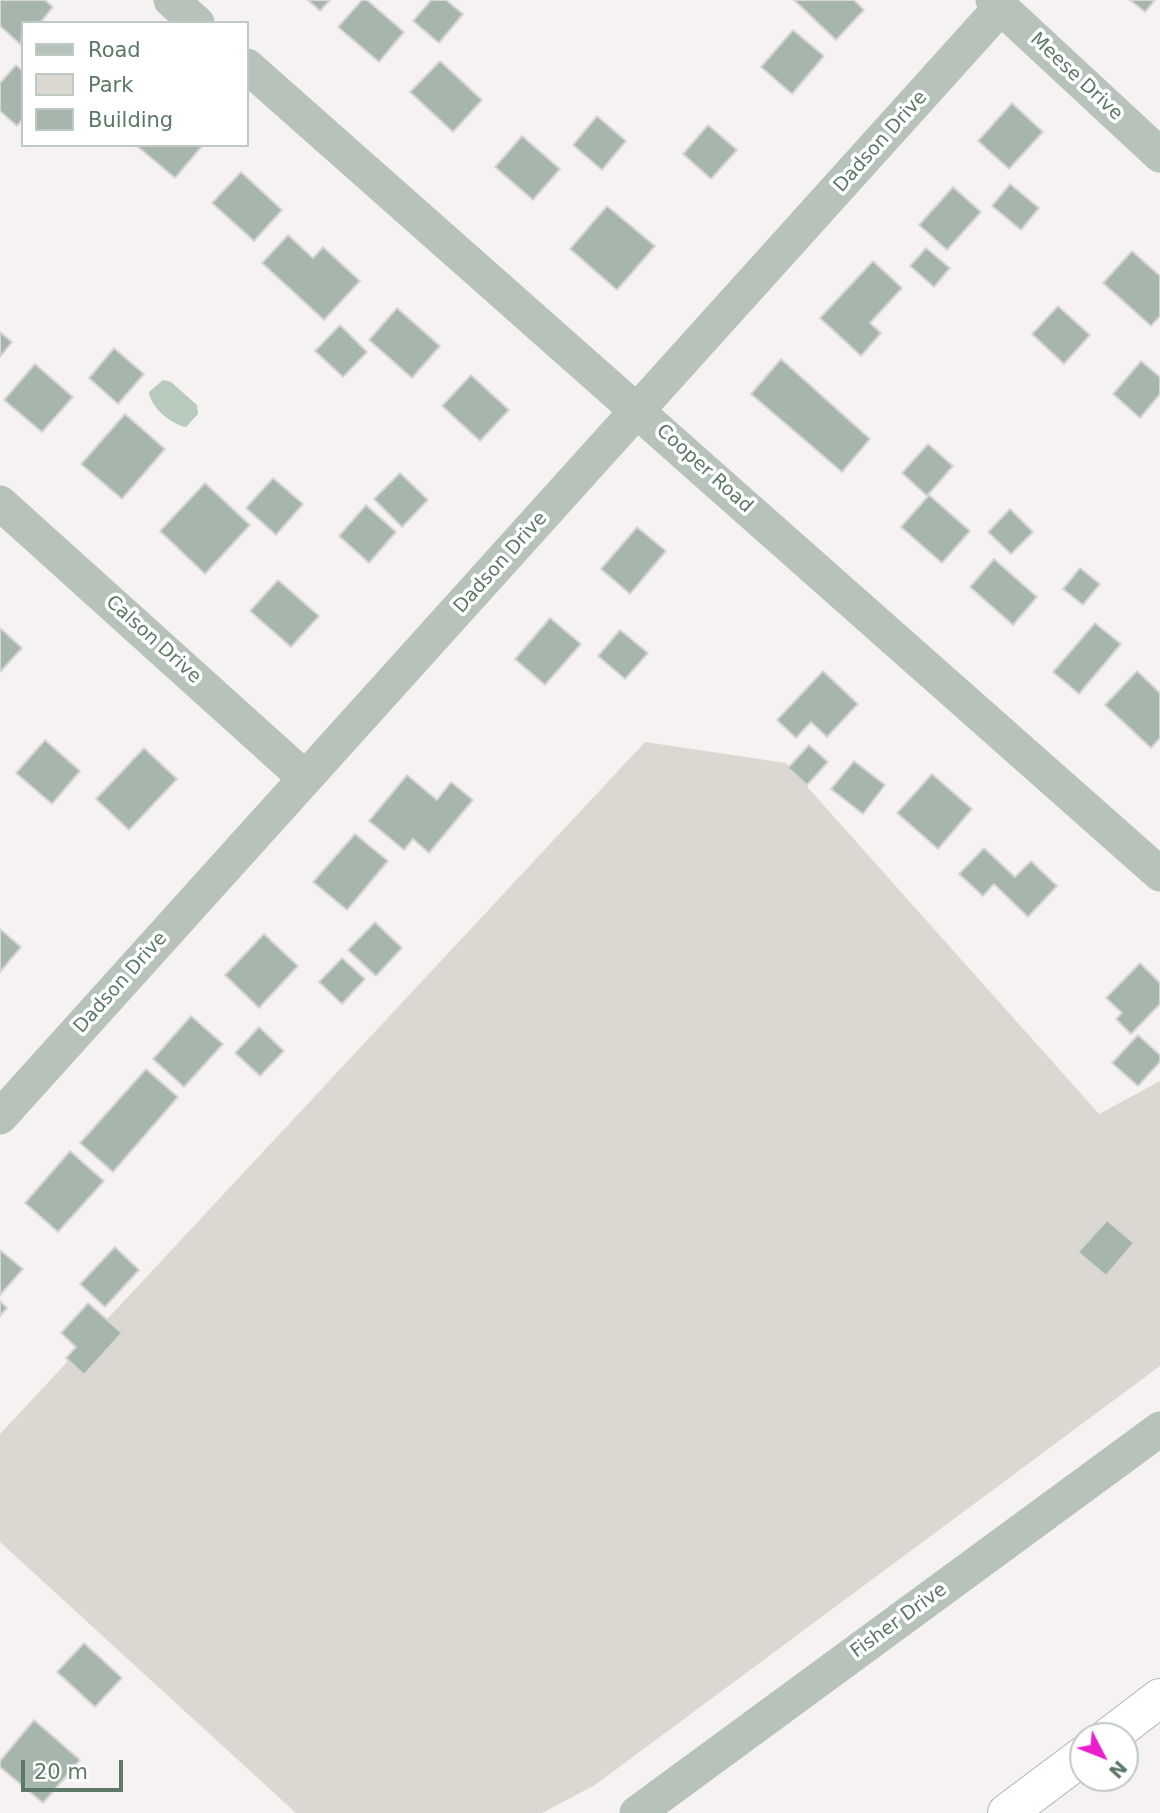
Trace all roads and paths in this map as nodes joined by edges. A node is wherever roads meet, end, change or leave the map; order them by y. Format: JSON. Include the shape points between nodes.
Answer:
{"nodes":[{"id":1,"x":171,"y":0,"type":"edge"},
{"id":2,"x":997,"y":4,"type":"edge"},
{"id":3,"x":195,"y":21,"type":"edge"},
{"id":4,"x":248,"y":67,"type":"edge"},
{"id":5,"x":1160,"y":155,"type":"edge"},
{"id":6,"x":639,"y":411,"type":"junction"},
{"id":7,"x":0,"y":503,"type":"edge"},
{"id":8,"x":305,"y":778,"type":"junction"},
{"id":9,"x":1160,"y":874,"type":"edge"},
{"id":10,"x":0,"y":1117,"type":"edge"},
{"id":11,"x":1160,"y":1429,"type":"edge"},
{"id":12,"x":1160,"y":1698,"type":"edge"},
{"id":13,"x":1128,"y":1722,"type":"edge"},
{"id":14,"x":1069,"y":1766,"type":"edge"},
{"id":15,"x":637,"y":1813,"type":"edge"},
{"id":16,"x":1007,"y":1813,"type":"edge"}],
"edges":[{"from":1,"to":3,"type":"street"},
{"from":2,"to":5,"type":"street","name":"Meese Drive"},
{"from":2,"to":6,"type":"street","name":"Dadson Drive"},
{"from":4,"to":6,"type":"street","name":"Cooper Road"},
{"from":6,"to":8,"type":"street","name":"Dadson Drive"},
{"from":6,"to":9,"type":"street","name":"Cooper Road"},
{"from":7,"to":8,"type":"street","name":"Calson Drive"},
{"from":8,"to":10,"type":"street","name":"Dadson Drive"},
{"from":11,"to":15,"type":"street","name":"Fisher Drive"},
{"from":12,"to":13,"type":"highway"},
{"from":14,"to":16,"type":"highway"}]}
